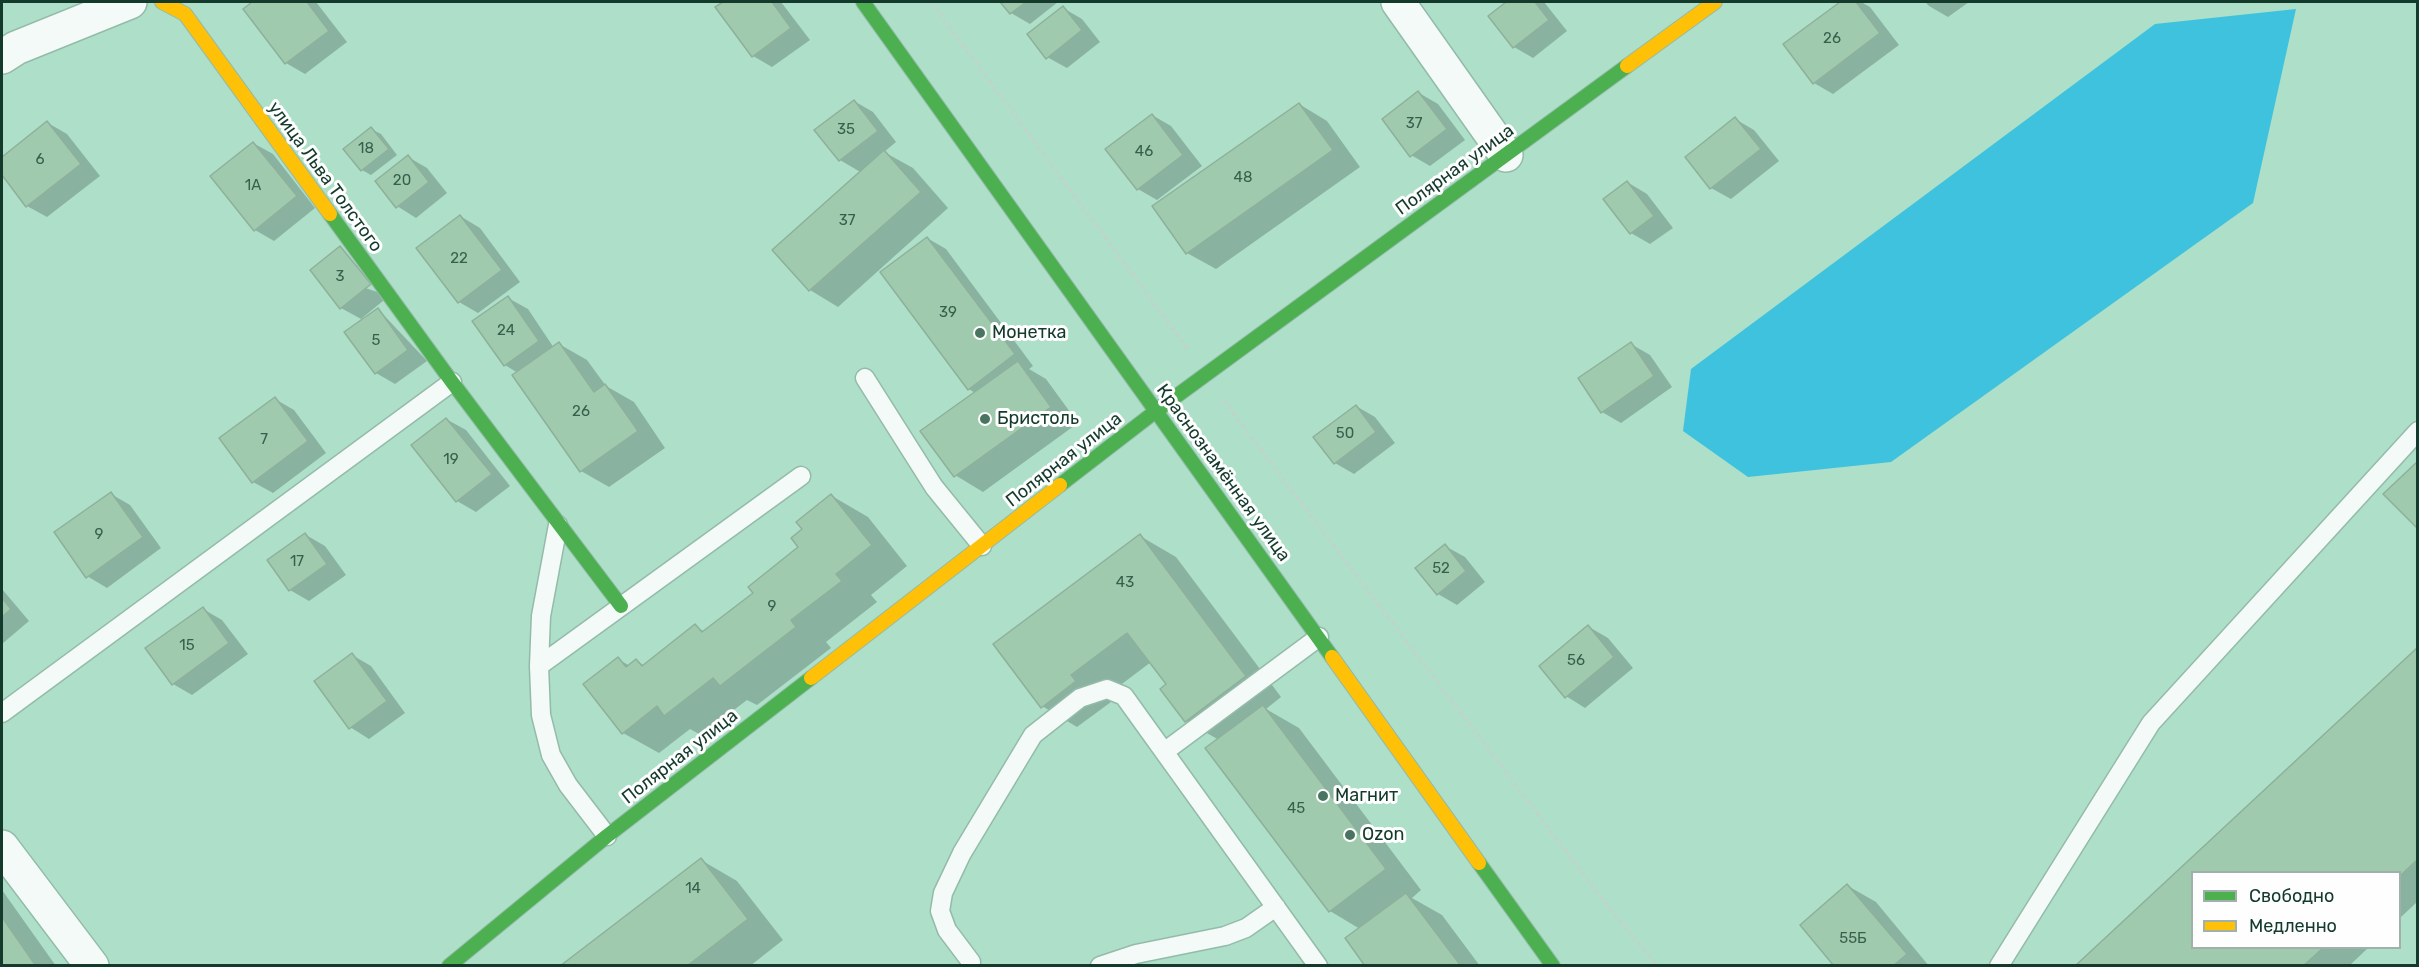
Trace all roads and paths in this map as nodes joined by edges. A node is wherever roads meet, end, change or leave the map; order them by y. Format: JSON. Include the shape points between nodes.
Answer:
{"nodes":[{"id":1,"x":130,"y":2,"type":"edge"},
{"id":2,"x":863,"y":2,"type":"edge"},
{"id":3,"x":931,"y":2,"type":"edge"},
{"id":4,"x":1398,"y":2,"type":"edge"},
{"id":5,"x":1715,"y":2,"type":"edge"},
{"id":6,"x":181,"y":6,"type":"edge"},
{"id":7,"x":2,"y":57,"type":"edge"},
{"id":8,"x":1506,"y":155,"type":"junction"},
{"id":9,"x":1207,"y":374,"type":"junction"},
{"id":10,"x":864,"y":378,"type":"dead end"},
{"id":11,"x":452,"y":382,"type":"junction"},
{"id":12,"x":1156,"y":411,"type":"junction"},
{"id":13,"x":2418,"y":431,"type":"edge"},
{"id":14,"x":801,"y":476,"type":"dead end"},
{"id":15,"x":558,"y":525,"type":"junction"},
{"id":16,"x":982,"y":546,"type":"junction"},
{"id":17,"x":621,"y":606,"type":"junction"},
{"id":18,"x":1319,"y":637,"type":"junction"},
{"id":19,"x":539,"y":666,"type":"junction"},
{"id":20,"x":2,"y":713,"type":"edge"},
{"id":21,"x":1164,"y":752,"type":"junction"},
{"id":22,"x":607,"y":836,"type":"junction"},
{"id":23,"x":2,"y":847,"type":"edge"},
{"id":24,"x":1276,"y":907,"type":"junction"},
{"id":25,"x":971,"y":962,"type":"dead end"},
{"id":26,"x":454,"y":964,"type":"edge"},
{"id":27,"x":93,"y":966,"type":"edge"},
{"id":28,"x":1100,"y":966,"type":"edge"},
{"id":29,"x":1318,"y":966,"type":"edge"},
{"id":30,"x":1553,"y":966,"type":"edge"},
{"id":31,"x":1658,"y":966,"type":"edge"},
{"id":32,"x":1999,"y":966,"type":"edge"}],
"edges":[{"from":1,"to":7,"type":"street"},
{"from":2,"to":12,"type":"street","name":"Краснознамённая улица"},
{"from":3,"to":9,"type":"path"},
{"from":4,"to":8,"type":"street"},
{"from":5,"to":8,"type":"street","name":"Полярная улица"},
{"from":6,"to":11,"type":"street","name":"улица Льва Толстого"},
{"from":8,"to":9,"type":"street","name":"Полярная улица"},
{"from":9,"to":12,"type":"street","name":"Полярная улица"},
{"from":9,"to":31,"type":"path","via":[[1609,908]]},
{"from":10,"to":16,"type":"lane","via":[[934,487]]},
{"from":11,"to":15,"type":"street","name":"улица Льва Толстого"},
{"from":11,"to":20,"type":"lane"},
{"from":12,"to":16,"type":"street","name":"Полярная улица"},
{"from":12,"to":18,"type":"street","name":"Краснознамённая улица"},
{"from":13,"to":32,"type":"lane","via":[[2151,723]]},
{"from":14,"to":17,"type":"lane"},
{"from":15,"to":17,"type":"street","name":"улица Льва Толстого"},
{"from":15,"to":19,"type":"lane","via":[[541,616]]},
{"from":16,"to":22,"type":"street","name":"Полярная улица"},
{"from":17,"to":19,"type":"lane"},
{"from":18,"to":21,"type":"lane"},
{"from":18,"to":30,"type":"street","name":"Краснознамённая улица"},
{"from":19,"to":22,"type":"lane","via":[[541,716],[551,755],[568,786]]},
{"from":21,"to":24,"type":"lane"},
{"from":21,"to":25,"type":"lane","via":[[1124,696],[1107,688],[1080,698],[1033,735],[962,853],[943,893],[940,911],[947,930]]},
{"from":22,"to":26,"type":"street","name":"Полярная улица"},
{"from":23,"to":27,"type":"street"},
{"from":24,"to":28,"type":"lane","via":[[1246,928],[1225,936],[1136,954]]},
{"from":24,"to":29,"type":"lane"}]}
